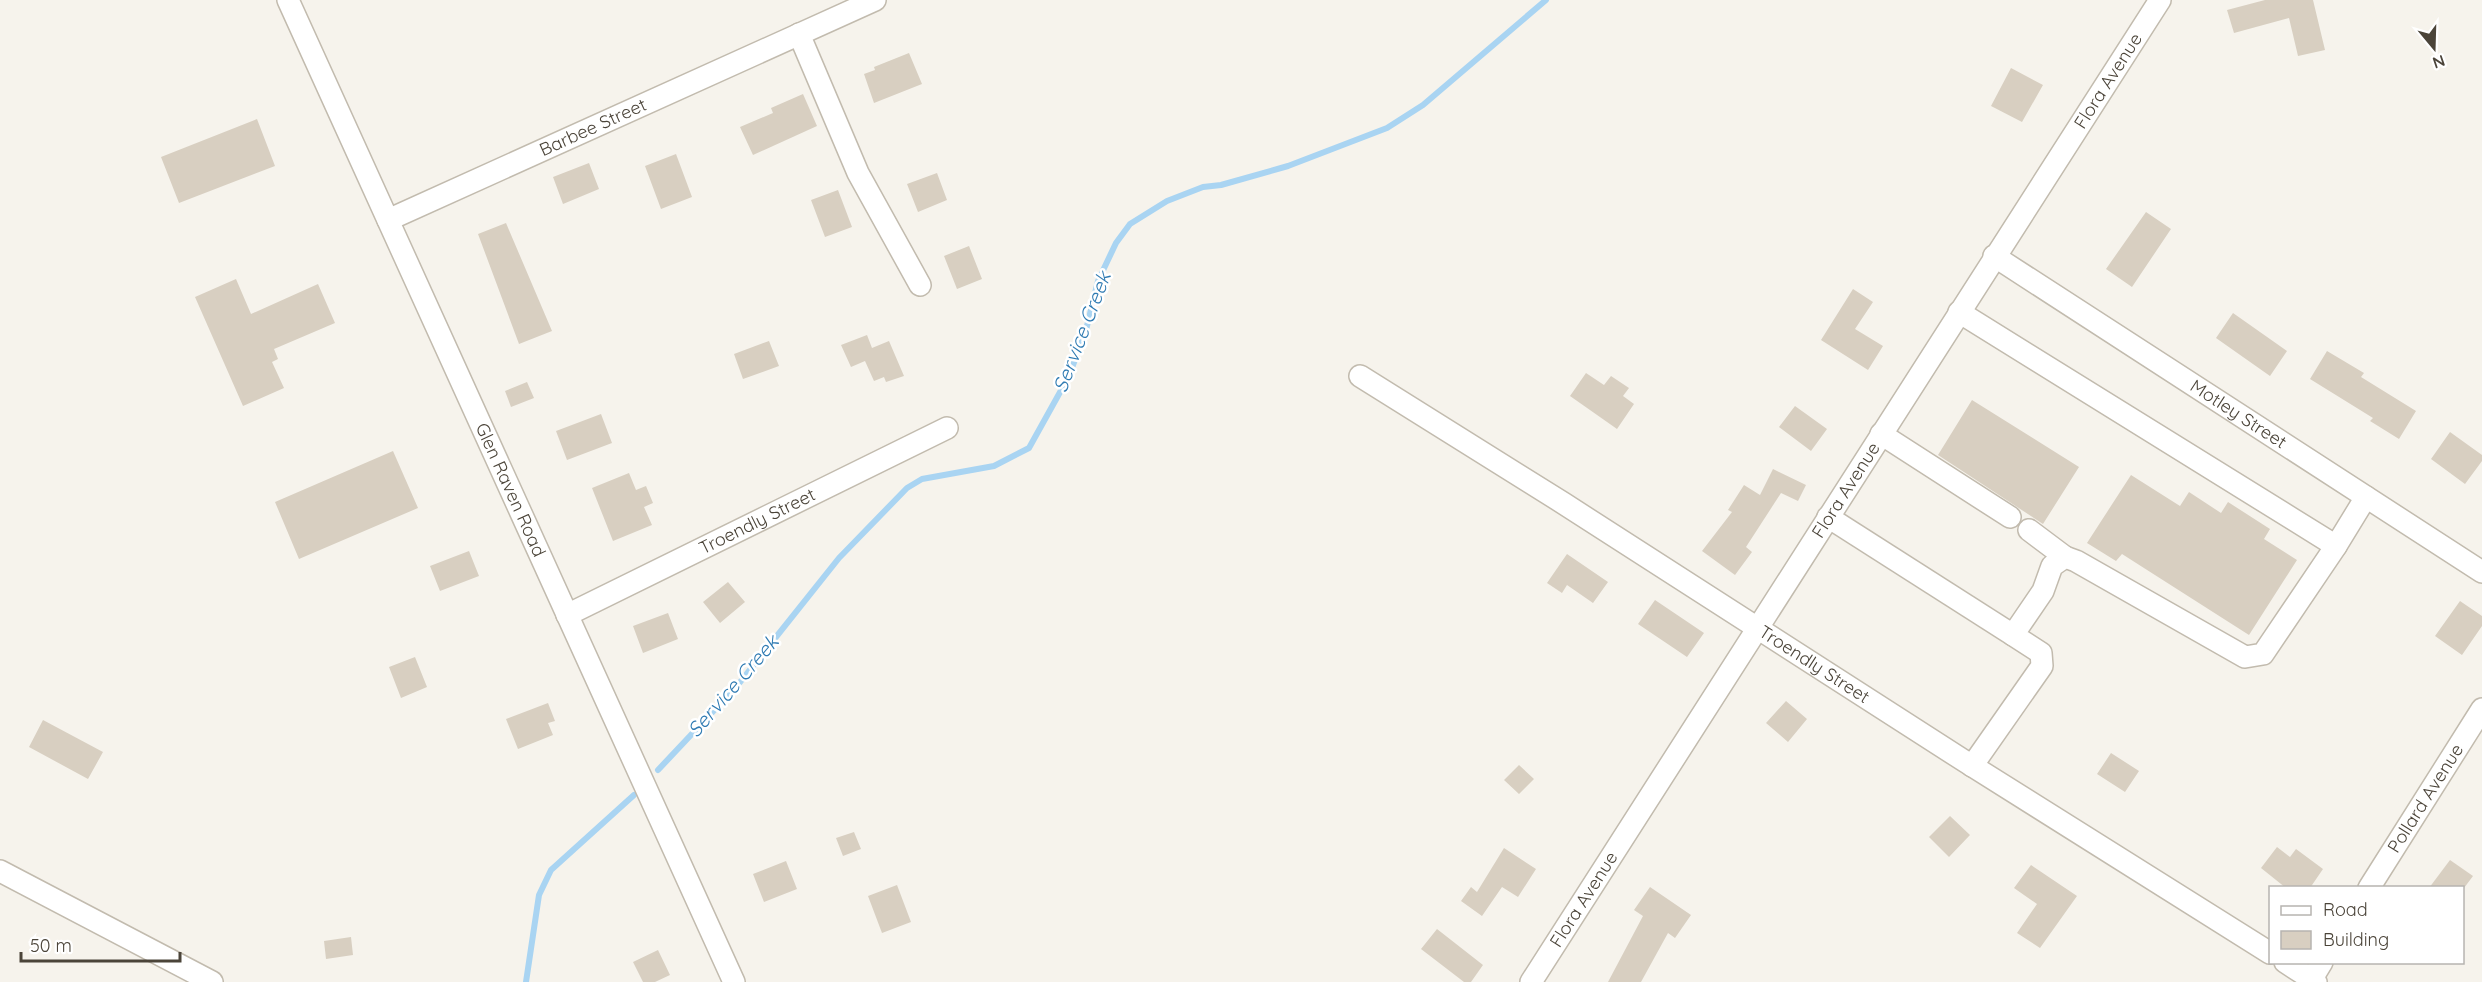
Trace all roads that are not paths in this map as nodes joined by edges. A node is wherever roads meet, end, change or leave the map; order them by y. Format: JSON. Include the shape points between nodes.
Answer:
{"nodes":[{"id":1,"x":288,"y":0,"type":"edge"},
{"id":2,"x":875,"y":0,"type":"edge"},
{"id":3,"x":2160,"y":0,"type":"edge"},
{"id":4,"x":799,"y":34,"type":"junction"},
{"id":5,"x":388,"y":220,"type":"junction"},
{"id":6,"x":1994,"y":256,"type":"junction"},
{"id":7,"x":920,"y":285,"type":"dead end"},
{"id":8,"x":1959,"y":312,"type":"junction"},
{"id":9,"x":1360,"y":376,"type":"dead end"},
{"id":10,"x":947,"y":428,"type":"dead end"},
{"id":11,"x":1881,"y":434,"type":"junction"},
{"id":12,"x":2366,"y":497,"type":"junction"},
{"id":13,"x":1828,"y":517,"type":"junction"},
{"id":14,"x":2010,"y":518,"type":"dead end"},
{"id":15,"x":2029,"y":530,"type":"dead end"},
{"id":16,"x":2336,"y":546,"type":"junction"},
{"id":17,"x":2065,"y":557,"type":"junction"},
{"id":18,"x":2482,"y":572,"type":"edge"},
{"id":19,"x":567,"y":615,"type":"junction"},
{"id":20,"x":1758,"y":627,"type":"junction"},
{"id":21,"x":2013,"y":635,"type":"junction"},
{"id":22,"x":2482,"y":709,"type":"edge"},
{"id":23,"x":1972,"y":766,"type":"junction"},
{"id":24,"x":0,"y":871,"type":"edge"},
{"id":25,"x":2370,"y":886,"type":"edge"},
{"id":26,"x":2269,"y":952,"type":"edge"},
{"id":27,"x":2287,"y":964,"type":"edge"},
{"id":28,"x":2315,"y":976,"type":"edge"},
{"id":29,"x":212,"y":982,"type":"edge"},
{"id":30,"x":734,"y":982,"type":"edge"},
{"id":31,"x":1531,"y":982,"type":"edge"}],
"edges":[{"from":1,"to":5,"type":"street","name":"Glen Raven Road"},
{"from":2,"to":4,"type":"street","name":"Barbee Street"},
{"from":3,"to":6,"type":"street","name":"Flora Avenue"},
{"from":4,"to":5,"type":"street","name":"Barbee Street"},
{"from":4,"to":7,"type":"street","via":[[858,173]]},
{"from":5,"to":19,"type":"street","name":"Glen Raven Road"},
{"from":6,"to":8,"type":"street","name":"Flora Avenue"},
{"from":6,"to":12,"type":"street","name":"Motley Street"},
{"from":8,"to":11,"type":"street","name":"Flora Avenue"},
{"from":8,"to":16,"type":"street"},
{"from":9,"to":20,"type":"street","name":"Troendly Street"},
{"from":10,"to":19,"type":"street","name":"Troendly Street"},
{"from":11,"to":13,"type":"street","name":"Flora Avenue"},
{"from":11,"to":14,"type":"street"},
{"from":12,"to":16,"type":"street"},
{"from":12,"to":18,"type":"street","name":"Motley Street"},
{"from":13,"to":20,"type":"street","name":"Flora Avenue"},
{"from":13,"to":21,"type":"street"},
{"from":15,"to":17,"type":"street"},
{"from":16,"to":17,"type":"street","via":[[2263,654],[2245,657]]},
{"from":17,"to":21,"type":"street","via":[[2052,566],[2043,591]]},
{"from":19,"to":30,"type":"street","name":"Glen Raven Road"},
{"from":20,"to":23,"type":"street","name":"Troendly Street"},
{"from":20,"to":31,"type":"street","name":"Flora Avenue"},
{"from":21,"to":23,"type":"street","via":[[2042,653],[2042,666]]},
{"from":22,"to":25,"type":"street","name":"Pollard Avenue"},
{"from":23,"to":26,"type":"street","name":"Troendly Street"},
{"from":24,"to":29,"type":"street"},
{"from":27,"to":28,"type":"street"}]}
